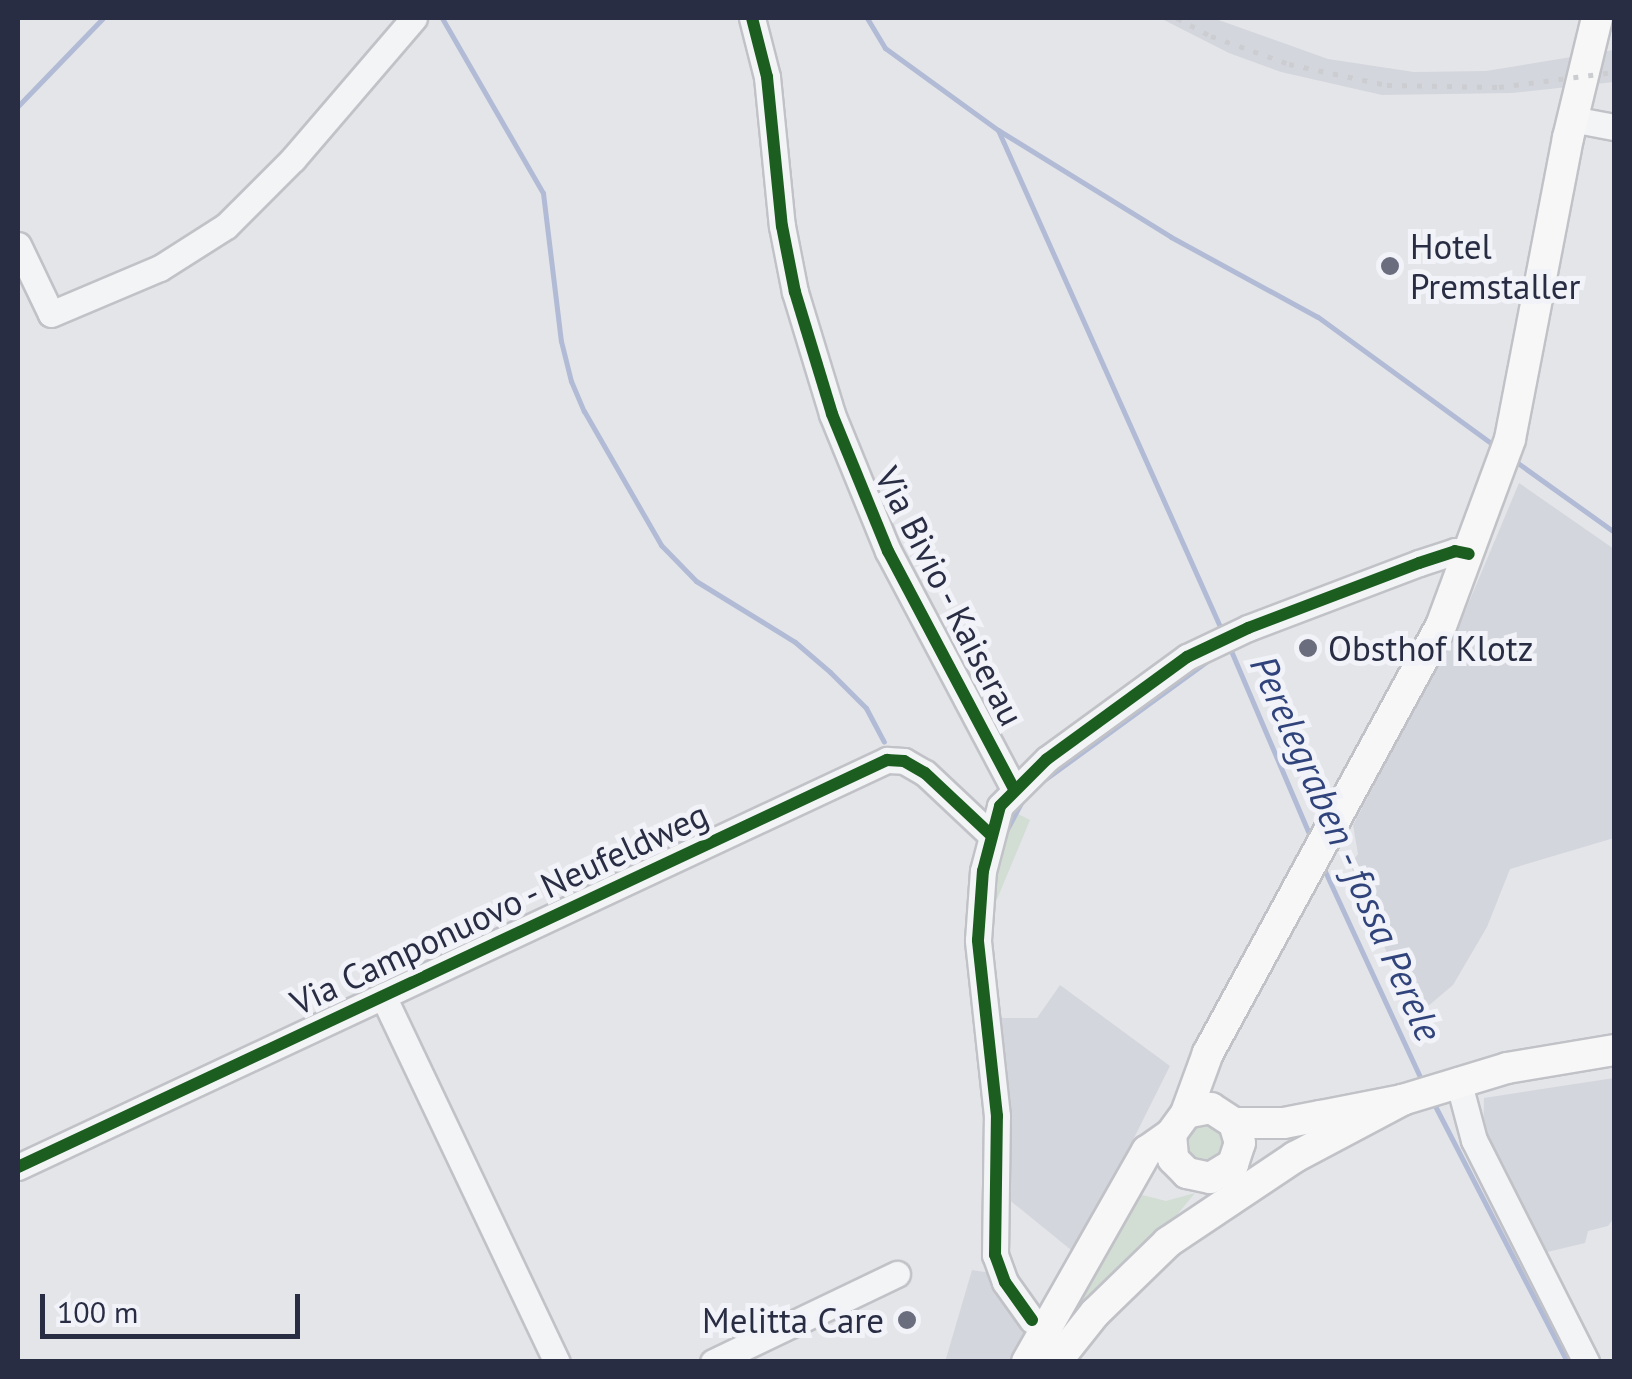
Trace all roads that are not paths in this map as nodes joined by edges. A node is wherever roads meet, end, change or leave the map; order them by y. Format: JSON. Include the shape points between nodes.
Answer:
{"nodes":[{"id":1,"x":414,"y":18,"type":"edge"},
{"id":2,"x":752,"y":18,"type":"edge"},
{"id":3,"x":1598,"y":18,"type":"edge"},
{"id":4,"x":1572,"y":119,"type":"junction"},
{"id":5,"x":1614,"y":127,"type":"edge"},
{"id":6,"x":18,"y":245,"type":"edge"},
{"id":7,"x":1469,"y":554,"type":"junction"},
{"id":8,"x":1014,"y":788,"type":"junction"},
{"id":9,"x":991,"y":835,"type":"junction"},
{"id":10,"x":386,"y":1003,"type":"junction"},
{"id":11,"x":1223,"y":1026,"type":"junction"},
{"id":12,"x":1600,"y":1052,"type":"edge"},
{"id":13,"x":1418,"y":1095,"type":"junction"},
{"id":14,"x":1178,"y":1124,"type":"junction"},
{"id":15,"x":1233,"y":1131,"type":"junction"},
{"id":16,"x":18,"y":1167,"type":"edge"},
{"id":17,"x":1210,"y":1178,"type":"junction"},
{"id":18,"x":1168,"y":1242,"type":"junction"},
{"id":19,"x":897,"y":1274,"type":"dead end"},
{"id":20,"x":1032,"y":1320,"type":"dead end"},
{"id":21,"x":557,"y":1362,"type":"edge"},
{"id":22,"x":713,"y":1362,"type":"edge"},
{"id":23,"x":1028,"y":1362,"type":"edge"},
{"id":24,"x":1056,"y":1362,"type":"edge"},
{"id":25,"x":1586,"y":1362,"type":"edge"}],
"edges":[{"from":1,"to":6,"type":"street","via":[[226,226],[160,268],[50,314]]},
{"from":2,"to":8,"type":"street","name":"Via Bivio - Kaiserau","via":[[767,77],[795,292],[832,414],[888,551]]},
{"from":3,"to":4,"type":"main road"},
{"from":4,"to":5,"type":"street"},
{"from":4,"to":7,"type":"main road","via":[[1510,438]]},
{"from":7,"to":8,"type":"street","via":[[1455,551],[1419,562],[1228,637],[1121,705]]},
{"from":7,"to":11,"type":"main road","via":[[1415,680]]},
{"from":8,"to":9,"type":"street"},
{"from":9,"to":10,"type":"street","name":"Via Camponuovo - Neufeldweg","via":[[925,773],[886,760]]},
{"from":9,"to":20,"type":"street","via":[[978,940],[997,1116],[994,1254]]},
{"from":10,"to":16,"type":"street","name":"Via Camponuovo - Neufeldweg"},
{"from":10,"to":21,"type":"street"},
{"from":11,"to":14,"type":"main road"},
{"from":11,"to":15,"type":"main road","via":[[1220,1067]]},
{"from":12,"to":13,"type":"main road"},
{"from":13,"to":15,"type":"main road","via":[[1307,1138]]},
{"from":13,"to":18,"type":"main road","via":[[1295,1157]]},
{"from":13,"to":25,"type":"street","via":[[1474,1140]]},
{"from":14,"to":15,"type":"main road","via":[[1211,1108]]},
{"from":14,"to":17,"type":"main road","via":[[1170,1152],[1181,1169]]},
{"from":14,"to":23,"type":"main road","via":[[1147,1151]]},
{"from":15,"to":17,"type":"main road","via":[[1224,1172]]},
{"from":17,"to":18,"type":"main road"},
{"from":18,"to":24,"type":"main road"},
{"from":19,"to":22,"type":"street"}]}
